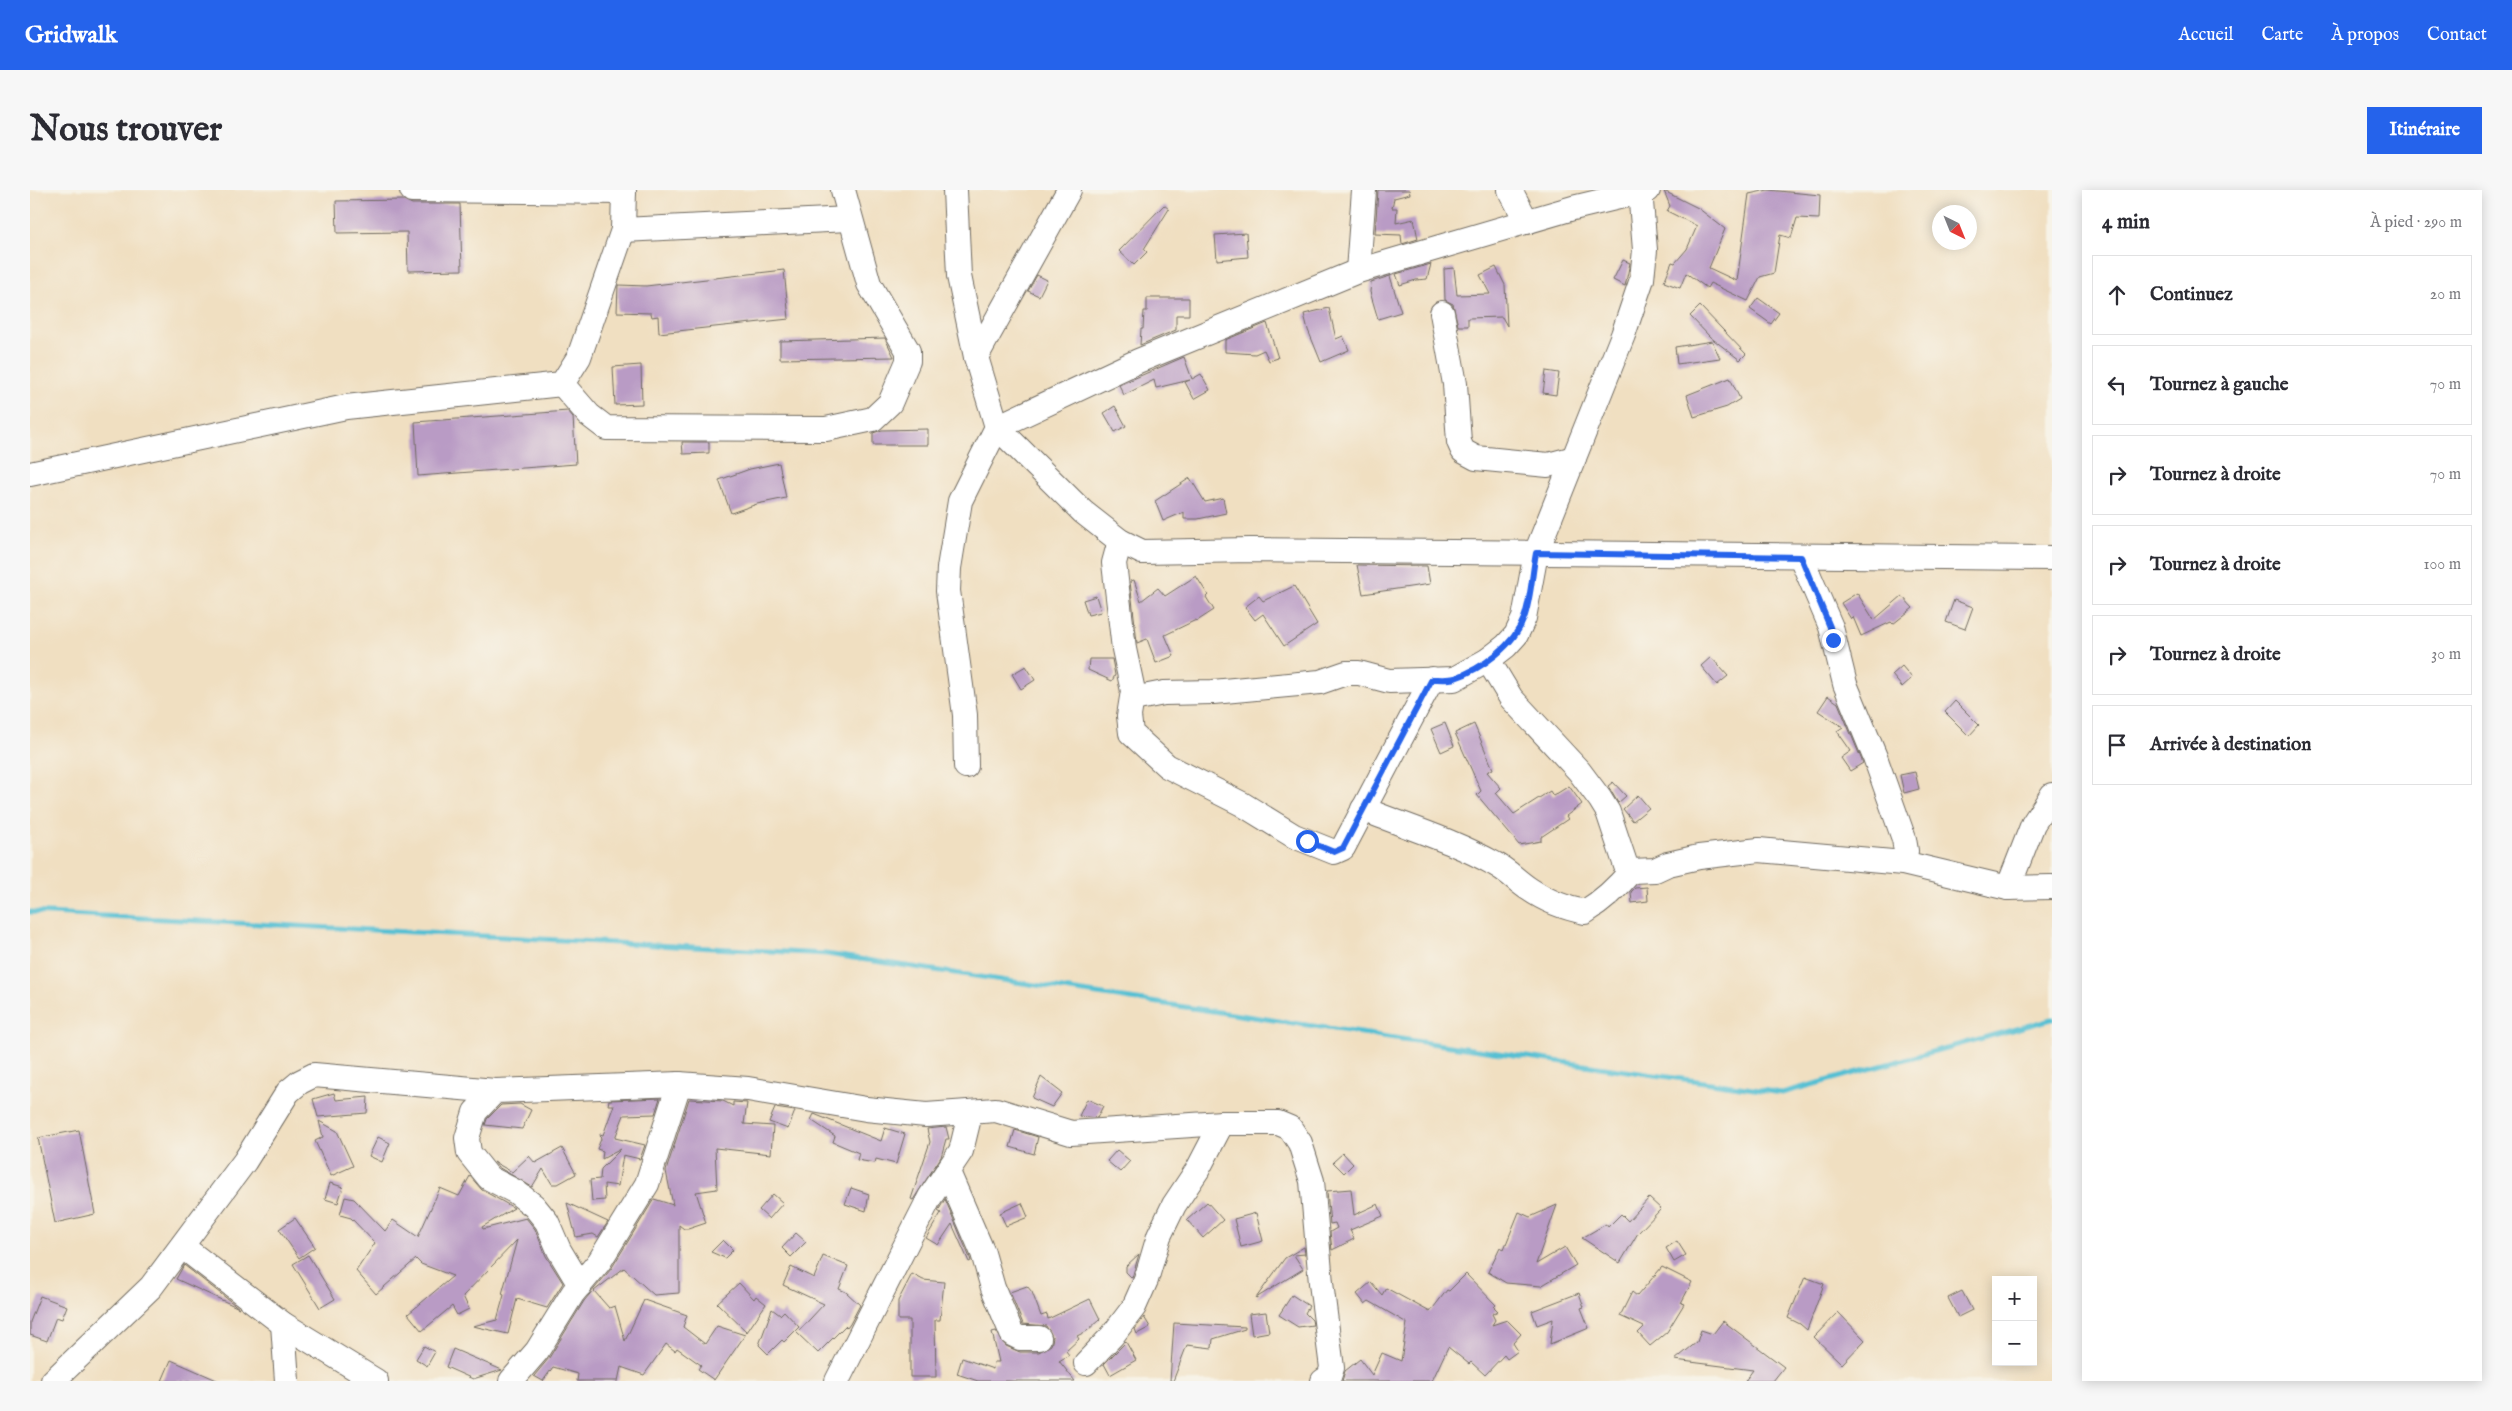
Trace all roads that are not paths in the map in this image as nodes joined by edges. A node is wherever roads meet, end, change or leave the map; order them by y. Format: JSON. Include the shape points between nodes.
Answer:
{"nodes":[{"id":1,"x":412,"y":190,"type":"edge"},
{"id":2,"x":843,"y":190,"type":"edge"},
{"id":3,"x":955,"y":190,"type":"edge"},
{"id":4,"x":1069,"y":190,"type":"edge"},
{"id":5,"x":1364,"y":190,"type":"edge"},
{"id":6,"x":1510,"y":190,"type":"edge"},
{"id":7,"x":624,"y":191,"type":"edge"},
{"id":8,"x":1643,"y":191,"type":"edge"},
{"id":9,"x":849,"y":219,"type":"junction"},
{"id":10,"x":1527,"y":222,"type":"junction"},
{"id":11,"x":624,"y":230,"type":"junction"},
{"id":12,"x":1358,"y":271,"type":"junction"},
{"id":13,"x":1442,"y":314,"type":"dead end"},
{"id":14,"x":976,"y":357,"type":"junction"},
{"id":15,"x":562,"y":384,"type":"junction"},
{"id":16,"x":997,"y":427,"type":"junction"},
{"id":17,"x":1574,"y":458,"type":"junction"},
{"id":18,"x":30,"y":474,"type":"edge"},
{"id":19,"x":1120,"y":541,"type":"junction"},
{"id":20,"x":1536,"y":553,"type":"junction"},
{"id":21,"x":1801,"y":557,"type":"junction"},
{"id":22,"x":2052,"y":558,"type":"edge"},
{"id":23,"x":1488,"y":660,"type":"junction"},
{"id":24,"x":1432,"y":679,"type":"junction"},
{"id":25,"x":1134,"y":699,"type":"junction"},
{"id":26,"x":966,"y":766,"type":"dead end"},
{"id":27,"x":2052,"y":795,"type":"edge"},
{"id":28,"x":1363,"y":809,"type":"junction"},
{"id":29,"x":1903,"y":863,"type":"junction"},
{"id":30,"x":1631,"y":870,"type":"junction"},
{"id":31,"x":2052,"y":887,"type":"edge"},
{"id":32,"x":2008,"y":888,"type":"junction"},
{"id":33,"x":678,"y":1084,"type":"junction"},
{"id":34,"x":494,"y":1091,"type":"junction"},
{"id":35,"x":970,"y":1114,"type":"junction"},
{"id":36,"x":1222,"y":1122,"type":"junction"},
{"id":37,"x":948,"y":1172,"type":"junction"},
{"id":38,"x":183,"y":1247,"type":"junction"},
{"id":39,"x":580,"y":1285,"type":"junction"},
{"id":40,"x":283,"y":1324,"type":"junction"},
{"id":41,"x":1039,"y":1338,"type":"dead end"},
{"id":42,"x":1086,"y":1363,"type":"dead end"},
{"id":43,"x":370,"y":1379,"type":"edge"},
{"id":44,"x":53,"y":1381,"type":"edge"},
{"id":45,"x":287,"y":1381,"type":"edge"},
{"id":46,"x":511,"y":1381,"type":"edge"},
{"id":47,"x":837,"y":1381,"type":"edge"},
{"id":48,"x":1323,"y":1381,"type":"edge"}],
"edges":[{"from":1,"to":7,"type":"street"},
{"from":2,"to":9,"type":"street"},
{"from":3,"to":14,"type":"street","via":[[959,276]]},
{"from":4,"to":14,"type":"street"},
{"from":5,"to":12,"type":"street"},
{"from":6,"to":10,"type":"street"},
{"from":7,"to":11,"type":"street"},
{"from":8,"to":10,"type":"street"},
{"from":8,"to":17,"type":"street","via":[[1645,250],[1642,279]]},
{"from":9,"to":11,"type":"street"},
{"from":9,"to":15,"type":"street","via":[[869,284],[908,351],[908,362],[890,403],[873,419],[826,429],[606,428],[589,415]]},
{"from":10,"to":12,"type":"street"},
{"from":11,"to":15,"type":"street","via":[[579,357]]},
{"from":12,"to":16,"type":"street","via":[[1138,361]]},
{"from":13,"to":17,"type":"street","via":[[1456,384],[1459,442],[1463,451],[1476,458],[1548,465]]},
{"from":14,"to":16,"type":"street"},
{"from":15,"to":18,"type":"street","via":[[346,407]]},
{"from":16,"to":19,"type":"street","via":[[1083,512]]},
{"from":16,"to":26,"type":"street","via":[[960,502],[949,568],[948,591],[965,715]]},
{"from":17,"to":20,"type":"street"},
{"from":19,"to":20,"type":"street","via":[[1142,552]]},
{"from":19,"to":25,"type":"street","via":[[1114,562],[1124,649]]},
{"from":20,"to":21,"type":"street"},
{"from":20,"to":23,"type":"street","via":[[1524,618],[1516,635]]},
{"from":21,"to":22,"type":"street"},
{"from":21,"to":29,"type":"street","via":[[1833,633],[1845,684],[1904,839]]},
{"from":23,"to":24,"type":"street","via":[[1454,679]]},
{"from":23,"to":30,"type":"street","via":[[1511,698],[1579,771],[1600,799],[1608,812],[1626,866]]},
{"from":24,"to":25,"type":"street","via":[[1389,681],[1346,673],[1320,682],[1164,693]]},
{"from":24,"to":28,"type":"street"},
{"from":25,"to":28,"type":"street","via":[[1129,716],[1131,733],[1160,760],[1294,836],[1334,852],[1339,851]]},
{"from":27,"to":32,"type":"street","via":[[2033,824]]},
{"from":28,"to":30,"type":"street","via":[[1437,835],[1497,864],[1550,901],[1576,910],[1585,912],[1593,908]]},
{"from":29,"to":30,"type":"street","via":[[1759,850],[1699,857],[1655,870]]},
{"from":29,"to":32,"type":"street"},
{"from":31,"to":32,"type":"street"},
{"from":33,"to":34,"type":"street"},
{"from":33,"to":35,"type":"street","via":[[748,1089],[866,1109],[926,1115]]},
{"from":33,"to":39,"type":"street","via":[[647,1184],[599,1262]]},
{"from":34,"to":38,"type":"street","via":[[314,1075],[300,1082],[288,1092],[251,1153]]},
{"from":34,"to":39,"type":"street","via":[[475,1112],[467,1138],[469,1152],[489,1178],[534,1206],[547,1222]]},
{"from":35,"to":36,"type":"street","via":[[996,1110],[1071,1133]]},
{"from":35,"to":37,"type":"street","via":[[961,1152]]},
{"from":36,"to":42,"type":"street","via":[[1159,1236],[1134,1308]]},
{"from":36,"to":48,"type":"street","via":[[1278,1123],[1290,1128],[1300,1143],[1313,1190],[1332,1368],[1329,1377]]},
{"from":37,"to":41,"type":"street","via":[[1012,1334],[1020,1338]]},
{"from":37,"to":47,"type":"street","via":[[930,1197]]},
{"from":38,"to":40,"type":"street"},
{"from":38,"to":44,"type":"street","via":[[151,1287]]},
{"from":39,"to":46,"type":"street","via":[[537,1351]]},
{"from":40,"to":43,"type":"street"},
{"from":40,"to":45,"type":"street"}]}
